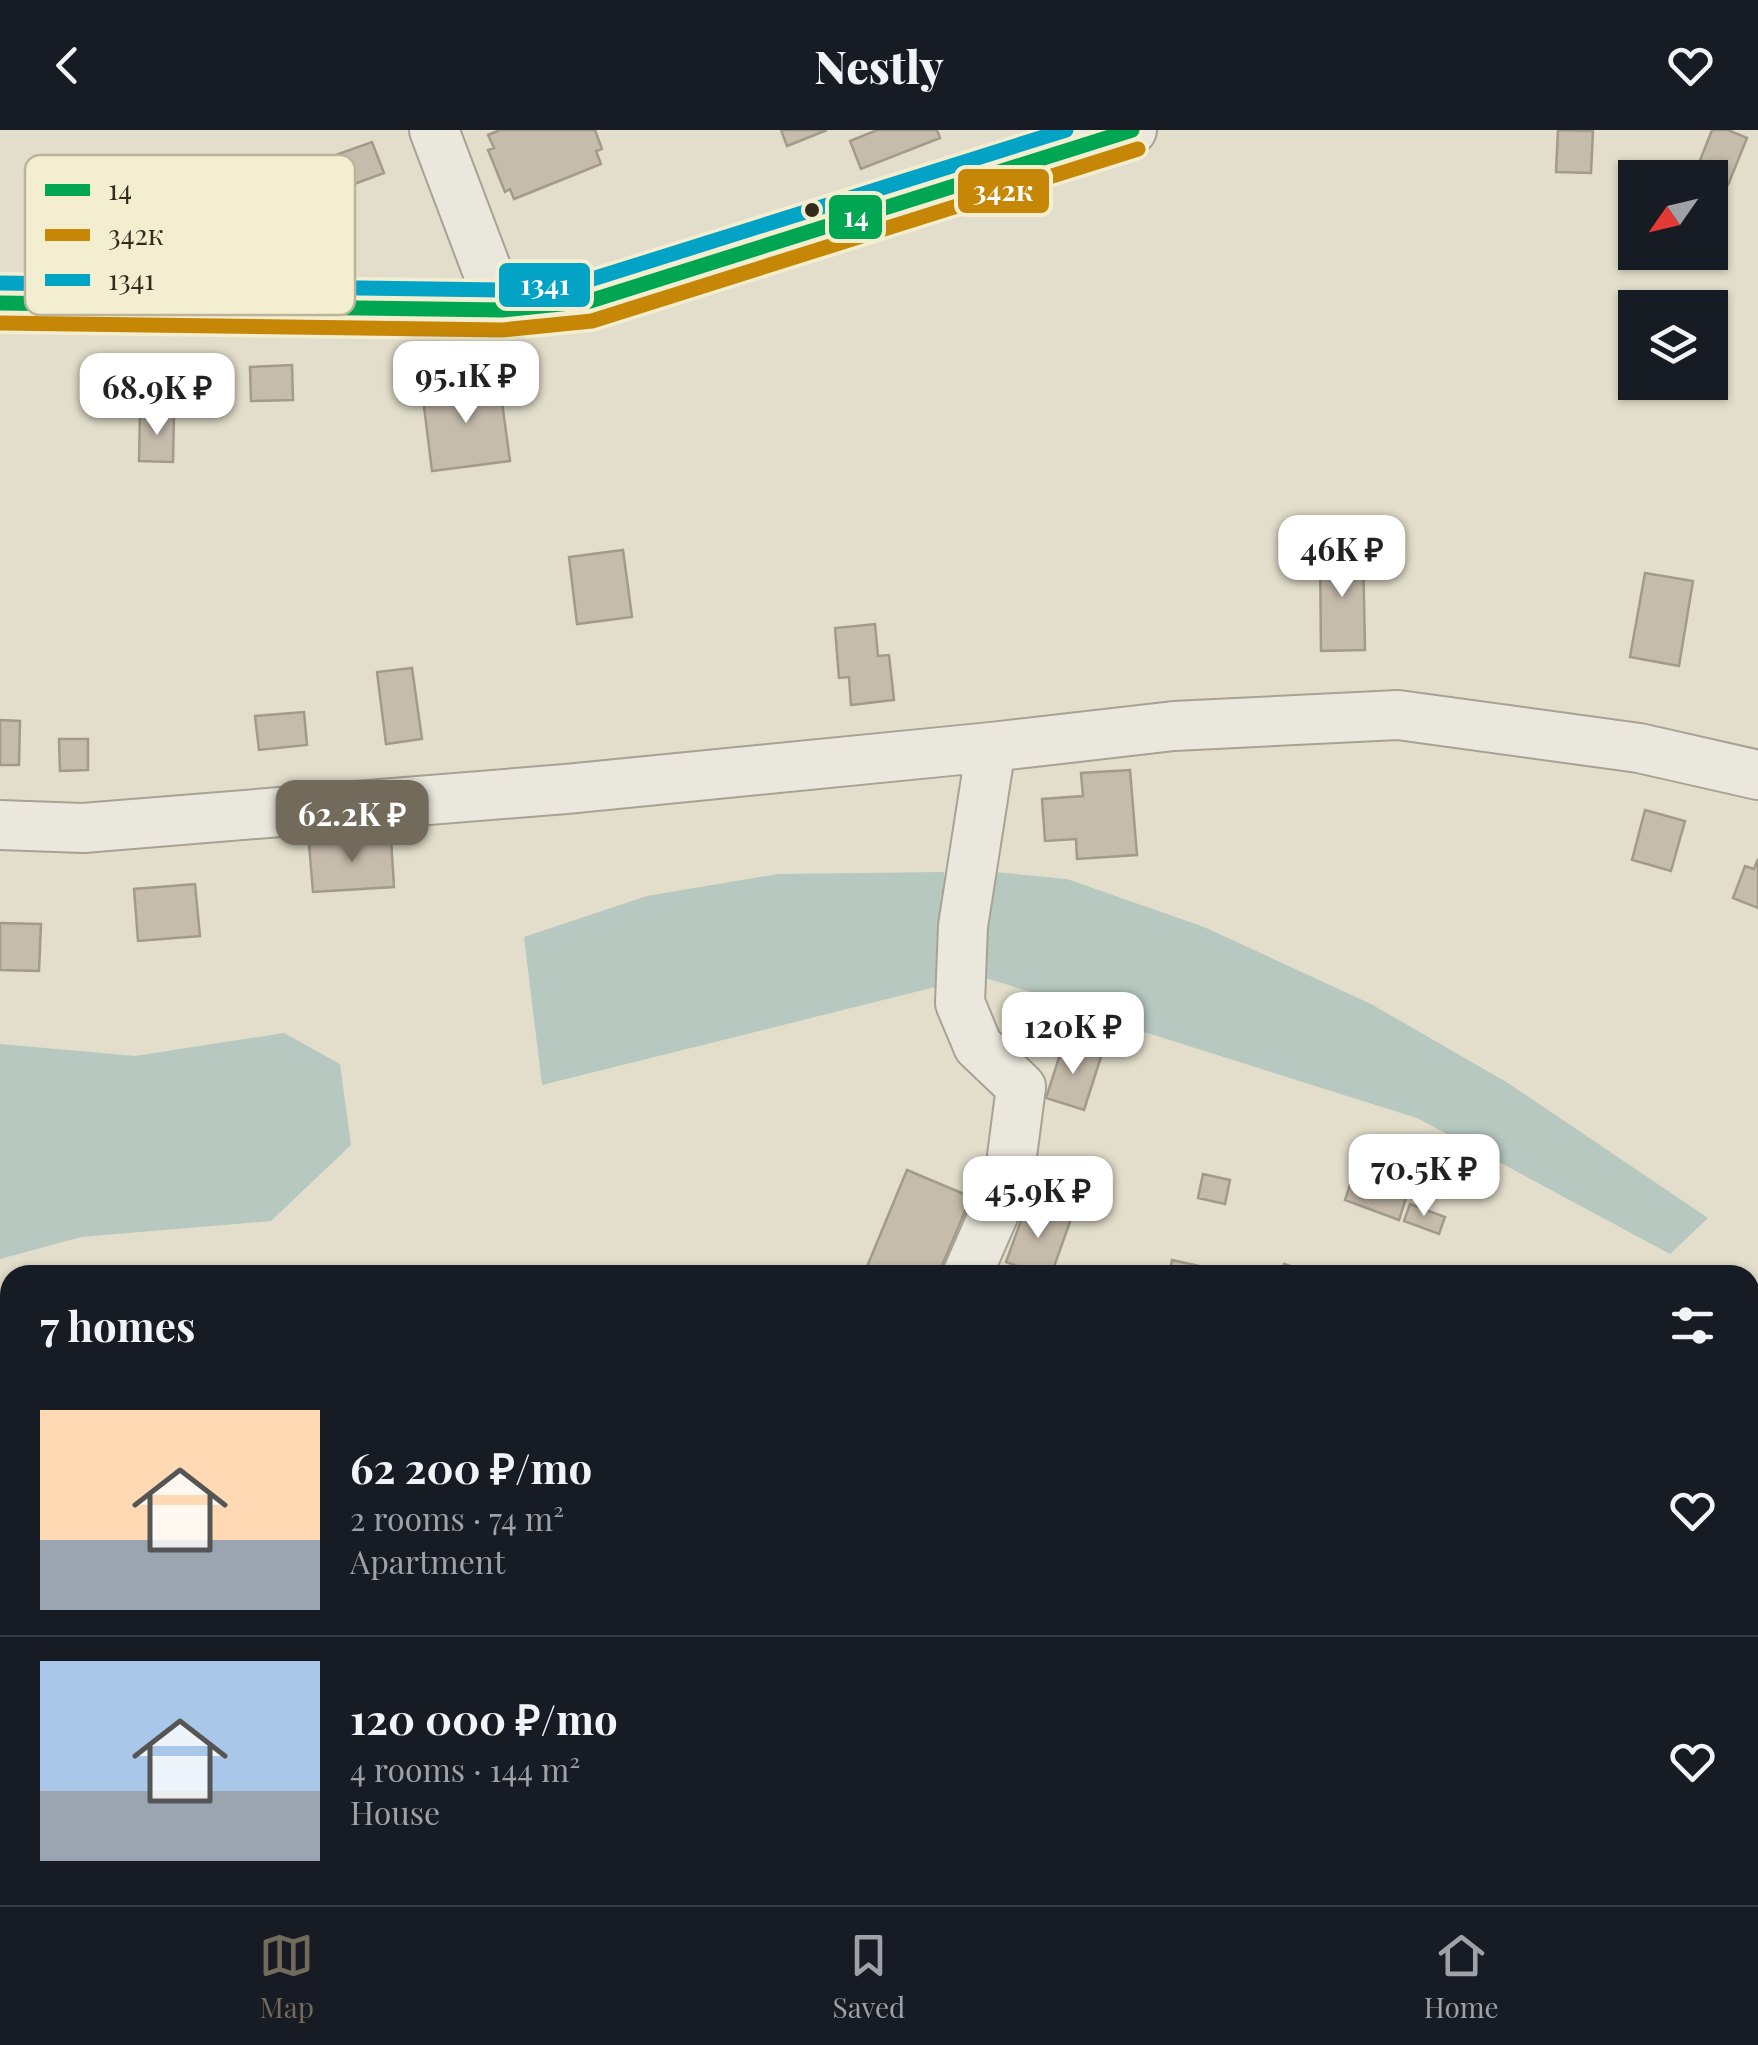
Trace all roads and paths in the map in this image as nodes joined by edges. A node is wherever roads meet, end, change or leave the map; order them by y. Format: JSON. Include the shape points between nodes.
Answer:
{"nodes":[{"id":1,"x":434,"y":130,"type":"edge"},
{"id":2,"x":1132,"y":130,"type":"edge"},
{"id":3,"x":0,"y":304,"type":"edge"},
{"id":4,"x":25,"y":304,"type":"edge"},
{"id":5,"x":355,"y":308,"type":"edge"},
{"id":6,"x":502,"y":310,"type":"junction"},
{"id":7,"x":991,"y":747,"type":"junction"},
{"id":8,"x":1758,"y":775,"type":"edge"},
{"id":9,"x":0,"y":825,"type":"edge"},
{"id":10,"x":971,"y":1265,"type":"edge"}],
"edges":[{"from":1,"to":6,"type":"street"},
{"from":2,"to":6,"type":"street","via":[[590,301]]},
{"from":3,"to":4,"type":"street"},
{"from":5,"to":6,"type":"street"},
{"from":7,"to":8,"type":"street","via":[[1174,726],[1398,715],[1639,748]]},
{"from":7,"to":9,"type":"street","via":[[141,824]]},
{"from":7,"to":10,"type":"street","via":[[963,926],[960,1003],[978,1046],[1022,1086],[1008,1179]]}]}
